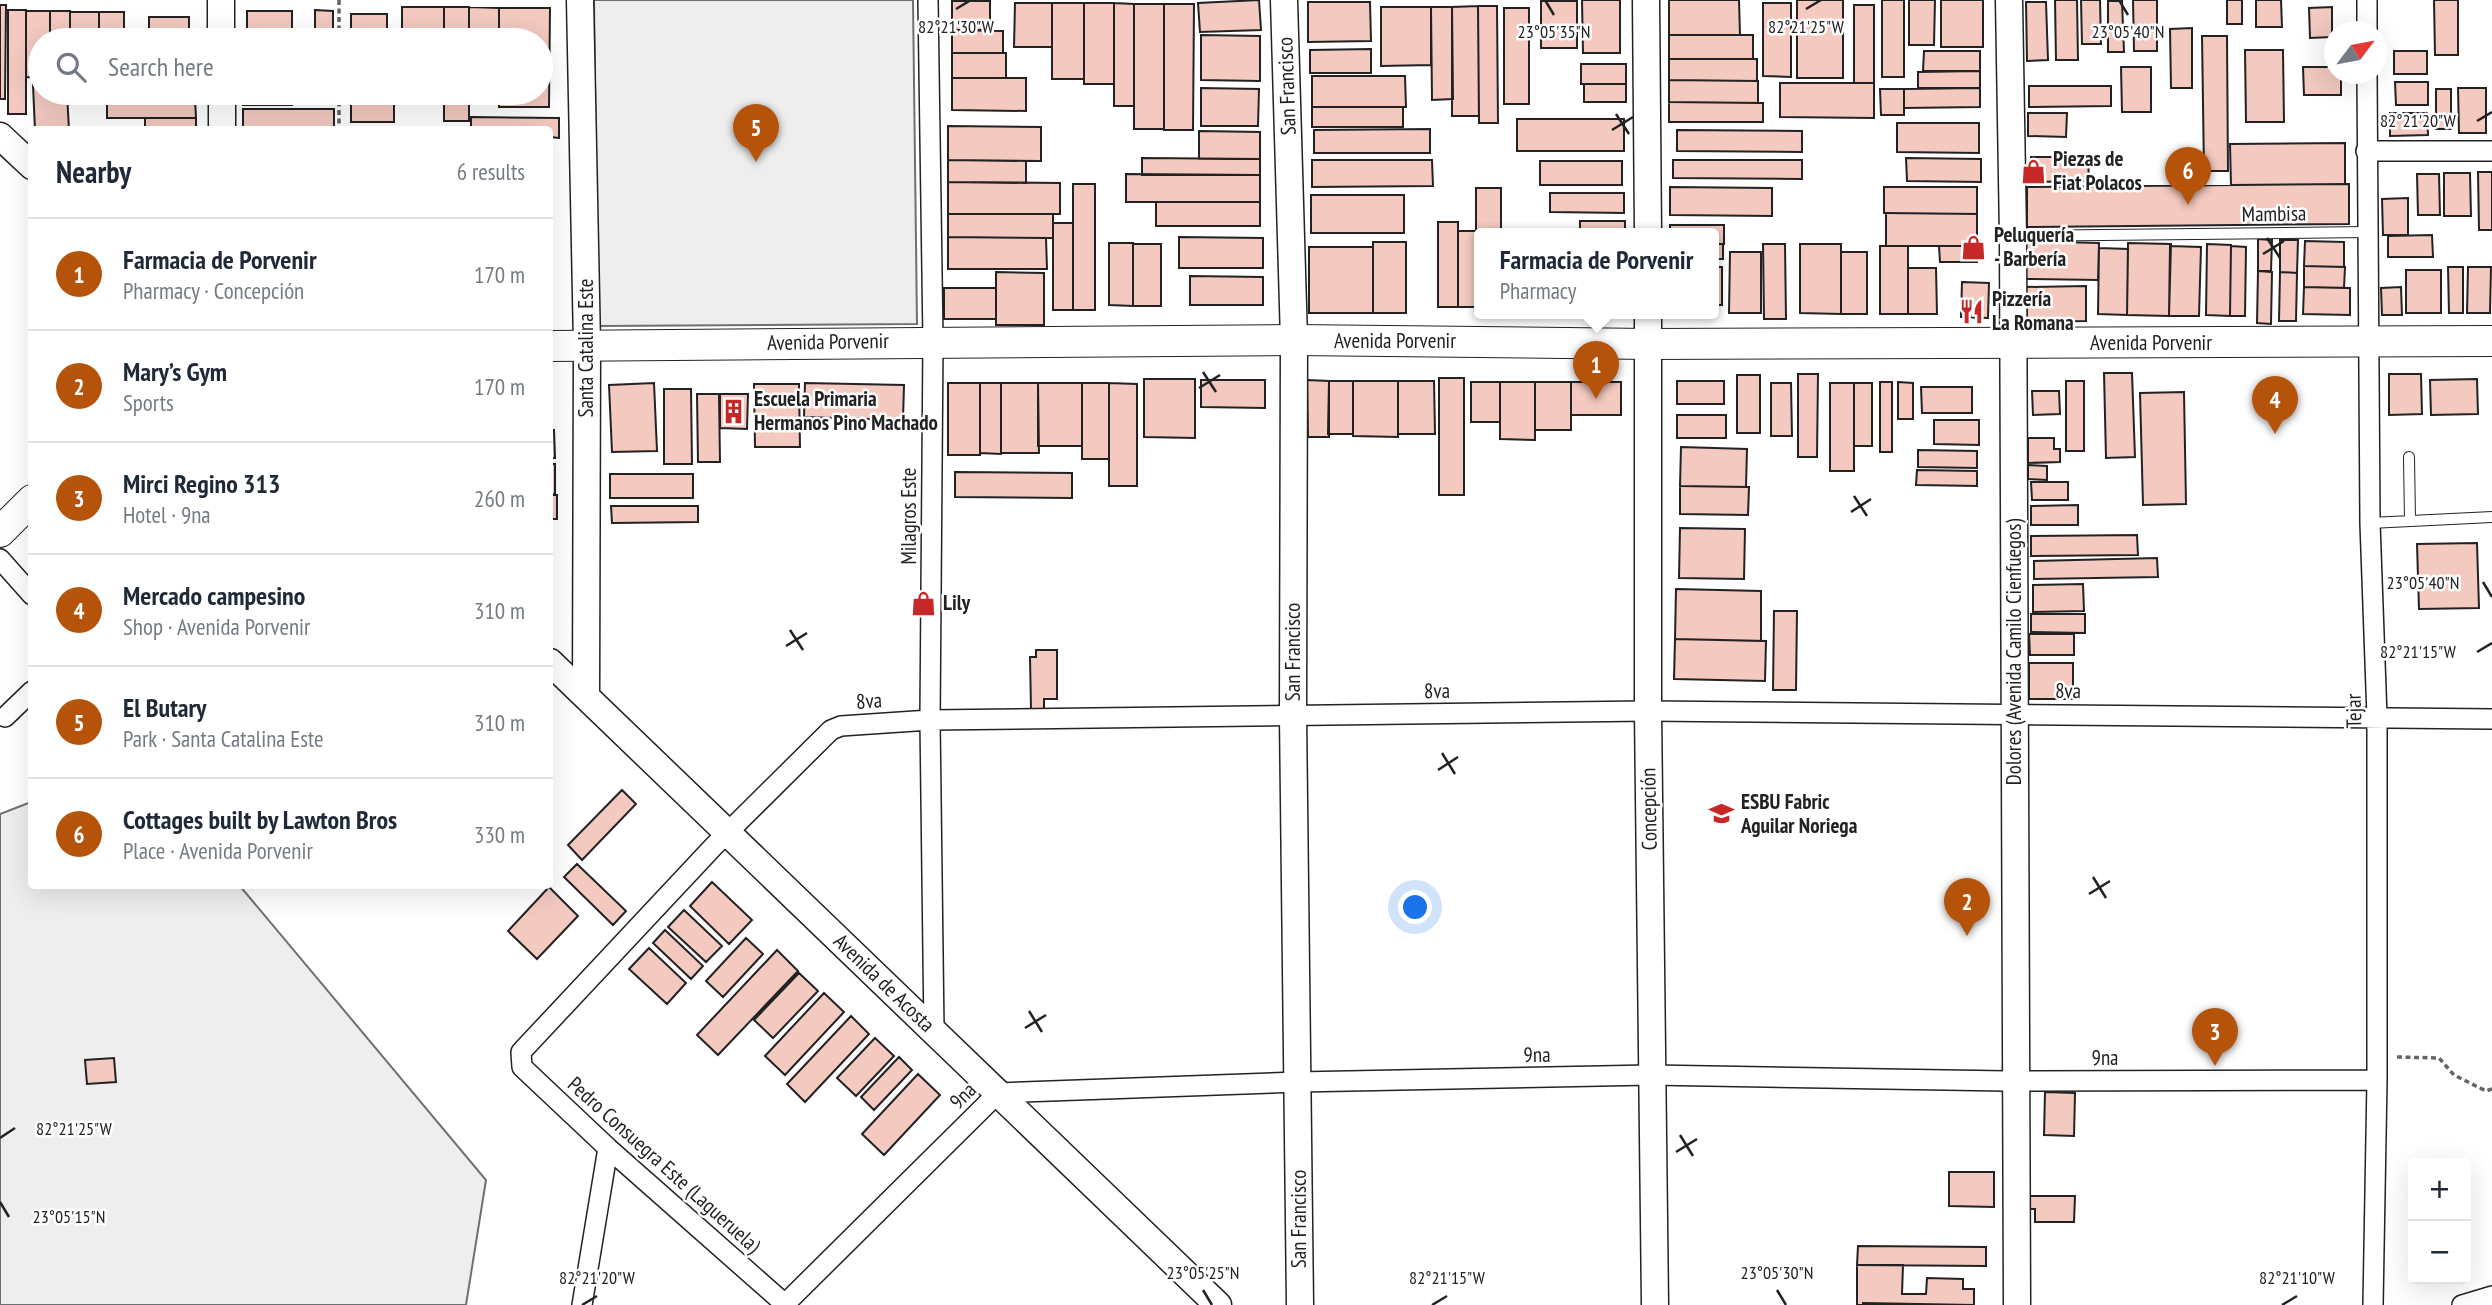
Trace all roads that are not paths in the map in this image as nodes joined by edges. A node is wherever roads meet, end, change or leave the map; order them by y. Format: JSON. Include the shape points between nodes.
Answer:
{"nodes":[{"id":1,"x":220,"y":0,"type":"edge"},
{"id":2,"x":580,"y":0,"type":"edge"},
{"id":3,"x":928,"y":0,"type":"edge"},
{"id":4,"x":1284,"y":0,"type":"edge"},
{"id":5,"x":1646,"y":0,"type":"edge"},
{"id":6,"x":2009,"y":0,"type":"edge"},
{"id":7,"x":2367,"y":0,"type":"edge"},
{"id":8,"x":2367,"y":21,"type":"edge"},
{"id":9,"x":221,"y":28,"type":"edge"},
{"id":10,"x":2367,"y":84,"type":"edge"},
{"id":11,"x":222,"y":105,"type":"edge"},
{"id":12,"x":222,"y":126,"type":"edge"},
{"id":13,"x":0,"y":136,"type":"edge"},
{"id":14,"x":2366,"y":151,"type":"junction"},
{"id":15,"x":2492,"y":151,"type":"edge"},
{"id":16,"x":28,"y":162,"type":"edge"},
{"id":17,"x":1648,"y":228,"type":"edge"},
{"id":18,"x":2367,"y":232,"type":"junction"},
{"id":19,"x":2013,"y":236,"type":"junction"},
{"id":20,"x":1648,"y":319,"type":"edge"},
{"id":21,"x":1294,"y":340,"type":"junction"},
{"id":22,"x":933,"y":341,"type":"junction"},
{"id":23,"x":2369,"y":341,"type":"junction"},
{"id":24,"x":2492,"y":341,"type":"edge"},
{"id":25,"x":1648,"y":344,"type":"junction"},
{"id":26,"x":2012,"y":344,"type":"junction"},
{"id":27,"x":553,"y":345,"type":"edge"},
{"id":28,"x":587,"y":345,"type":"junction"},
{"id":29,"x":2409,"y":457,"type":"dead end"},
{"id":30,"x":28,"y":504,"type":"edge"},
{"id":31,"x":2492,"y":517,"type":"edge"},
{"id":32,"x":2410,"y":520,"type":"junction"},
{"id":33,"x":2370,"y":523,"type":"junction"},
{"id":34,"x":0,"y":532,"type":"edge"},
{"id":35,"x":0,"y":559,"type":"edge"},
{"id":36,"x":28,"y":590,"type":"edge"},
{"id":37,"x":553,"y":665,"type":"edge"},
{"id":38,"x":28,"y":695,"type":"edge"},
{"id":39,"x":586,"y":696,"type":"junction"},
{"id":40,"x":1648,"y":711,"type":"junction"},
{"id":41,"x":2015,"y":713,"type":"junction"},
{"id":42,"x":1293,"y":716,"type":"junction"},
{"id":43,"x":5,"y":717,"type":"dead end"},
{"id":44,"x":2377,"y":717,"type":"junction"},
{"id":45,"x":2492,"y":719,"type":"edge"},
{"id":46,"x":930,"y":720,"type":"junction"},
{"id":47,"x":728,"y":833,"type":"junction"},
{"id":48,"x":934,"y":1031,"type":"junction"},
{"id":49,"x":521,"y":1052,"type":"joint"},
{"id":50,"x":1651,"y":1075,"type":"junction"},
{"id":51,"x":2377,"y":1080,"type":"junction"},
{"id":52,"x":2015,"y":1081,"type":"junction"},
{"id":53,"x":1298,"y":1082,"type":"junction"},
{"id":54,"x":998,"y":1093,"type":"junction"},
{"id":55,"x":608,"y":1148,"type":"junction"},
{"id":56,"x":2492,"y":1296,"type":"edge"},
{"id":57,"x":582,"y":1305,"type":"edge"},
{"id":58,"x":785,"y":1305,"type":"edge"},
{"id":59,"x":1218,"y":1305,"type":"edge"},
{"id":60,"x":1300,"y":1305,"type":"edge"},
{"id":61,"x":1655,"y":1305,"type":"edge"},
{"id":62,"x":2017,"y":1305,"type":"edge"},
{"id":63,"x":2373,"y":1305,"type":"edge"},
{"id":64,"x":2462,"y":1305,"type":"edge"}],
"edges":[{"from":1,"to":9,"type":"street"},
{"from":2,"to":28,"type":"street","name":"Santa Catalina Este"},
{"from":3,"to":22,"type":"street","name":"Milagros Este"},
{"from":4,"to":21,"type":"street","name":"San Francisco"},
{"from":5,"to":17,"type":"street"},
{"from":6,"to":19,"type":"street","name":"Dolores (Avenida Camilo Cienfuegos)"},
{"from":7,"to":8,"type":"street"},
{"from":10,"to":14,"type":"street","name":"Tejar"},
{"from":11,"to":12,"type":"street"},
{"from":13,"to":16,"type":"street"},
{"from":14,"to":15,"type":"street"},
{"from":14,"to":18,"type":"street","name":"Tejar"},
{"from":18,"to":19,"type":"lane","name":"Mambisa"},
{"from":18,"to":23,"type":"street","name":"Tejar"},
{"from":19,"to":26,"type":"street","name":"Dolores (Avenida Camilo Cienfuegos)"},
{"from":20,"to":25,"type":"street","name":"Concepción"},
{"from":21,"to":22,"type":"main road","name":"Avenida Porvenir"},
{"from":21,"to":25,"type":"main road","name":"Avenida Porvenir"},
{"from":21,"to":42,"type":"street","name":"San Francisco"},
{"from":22,"to":28,"type":"main road","name":"Avenida Porvenir"},
{"from":22,"to":46,"type":"street","name":"Milagros Este"},
{"from":23,"to":24,"type":"main road","name":"Avenida Porvenir"},
{"from":23,"to":26,"type":"main road","name":"Avenida Porvenir"},
{"from":23,"to":33,"type":"street","name":"Tejar"},
{"from":25,"to":26,"type":"main road","name":"Avenida Porvenir"},
{"from":25,"to":40,"type":"street","name":"Concepción"},
{"from":26,"to":41,"type":"street","name":"Dolores (Avenida Camilo Cienfuegos)"},
{"from":27,"to":28,"type":"main road","name":"Avenida Porvenir"},
{"from":28,"to":39,"type":"street","name":"Santa Catalina Este"},
{"from":29,"to":32,"type":"lane"},
{"from":30,"to":34,"type":"main road"},
{"from":31,"to":32,"type":"lane"},
{"from":32,"to":33,"type":"lane"},
{"from":33,"to":44,"type":"street","name":"Tejar"},
{"from":35,"to":36,"type":"street"},
{"from":37,"to":39,"type":"street","name":"Avenida de Acosta"},
{"from":38,"to":43,"type":"street"},
{"from":39,"to":47,"type":"street","name":"Avenida de Acosta"},
{"from":40,"to":41,"type":"street","name":"8va"},
{"from":40,"to":42,"type":"street","name":"8va"},
{"from":40,"to":50,"type":"street","name":"Concepción"},
{"from":41,"to":44,"type":"street","name":"8va"},
{"from":41,"to":52,"type":"street","name":"Dolores (Avenida Camilo Cienfuegos)"},
{"from":42,"to":46,"type":"street","name":"8va"},
{"from":42,"to":53,"type":"street","name":"San Francisco"},
{"from":44,"to":45,"type":"street","name":"8va"},
{"from":44,"to":51,"type":"street","name":"Tejar"},
{"from":46,"to":47,"type":"street","name":"8va","via":[[831,730]]},
{"from":46,"to":48,"type":"street","name":"Milagros Este"},
{"from":47,"to":48,"type":"street","name":"Avenida de Acosta"},
{"from":47,"to":49,"type":"street","name":"8va"},
{"from":48,"to":54,"type":"street","name":"Avenida de Acosta"},
{"from":49,"to":55,"type":"street","name":"Pedro Consuegra Este (Lagueruela)","via":[[522,1067]]},
{"from":50,"to":52,"type":"street","name":"9na"},
{"from":50,"to":53,"type":"street","name":"9na"},
{"from":50,"to":61,"type":"street","name":"Concepción"},
{"from":51,"to":52,"type":"street","name":"9na"},
{"from":51,"to":63,"type":"street","name":"Tejar"},
{"from":52,"to":62,"type":"street","name":"Dolores (Avenida Camilo Cienfuegos)"},
{"from":53,"to":54,"type":"street","name":"9na"},
{"from":53,"to":60,"type":"street","name":"San Francisco"},
{"from":54,"to":58,"type":"street","name":"9na"},
{"from":54,"to":59,"type":"street","name":"Avenida de Acosta"},
{"from":55,"to":57,"type":"street"},
{"from":55,"to":58,"type":"street","name":"Pedro Consuegra Este (Lagueruela)"},
{"from":56,"to":64,"type":"street"}]}
